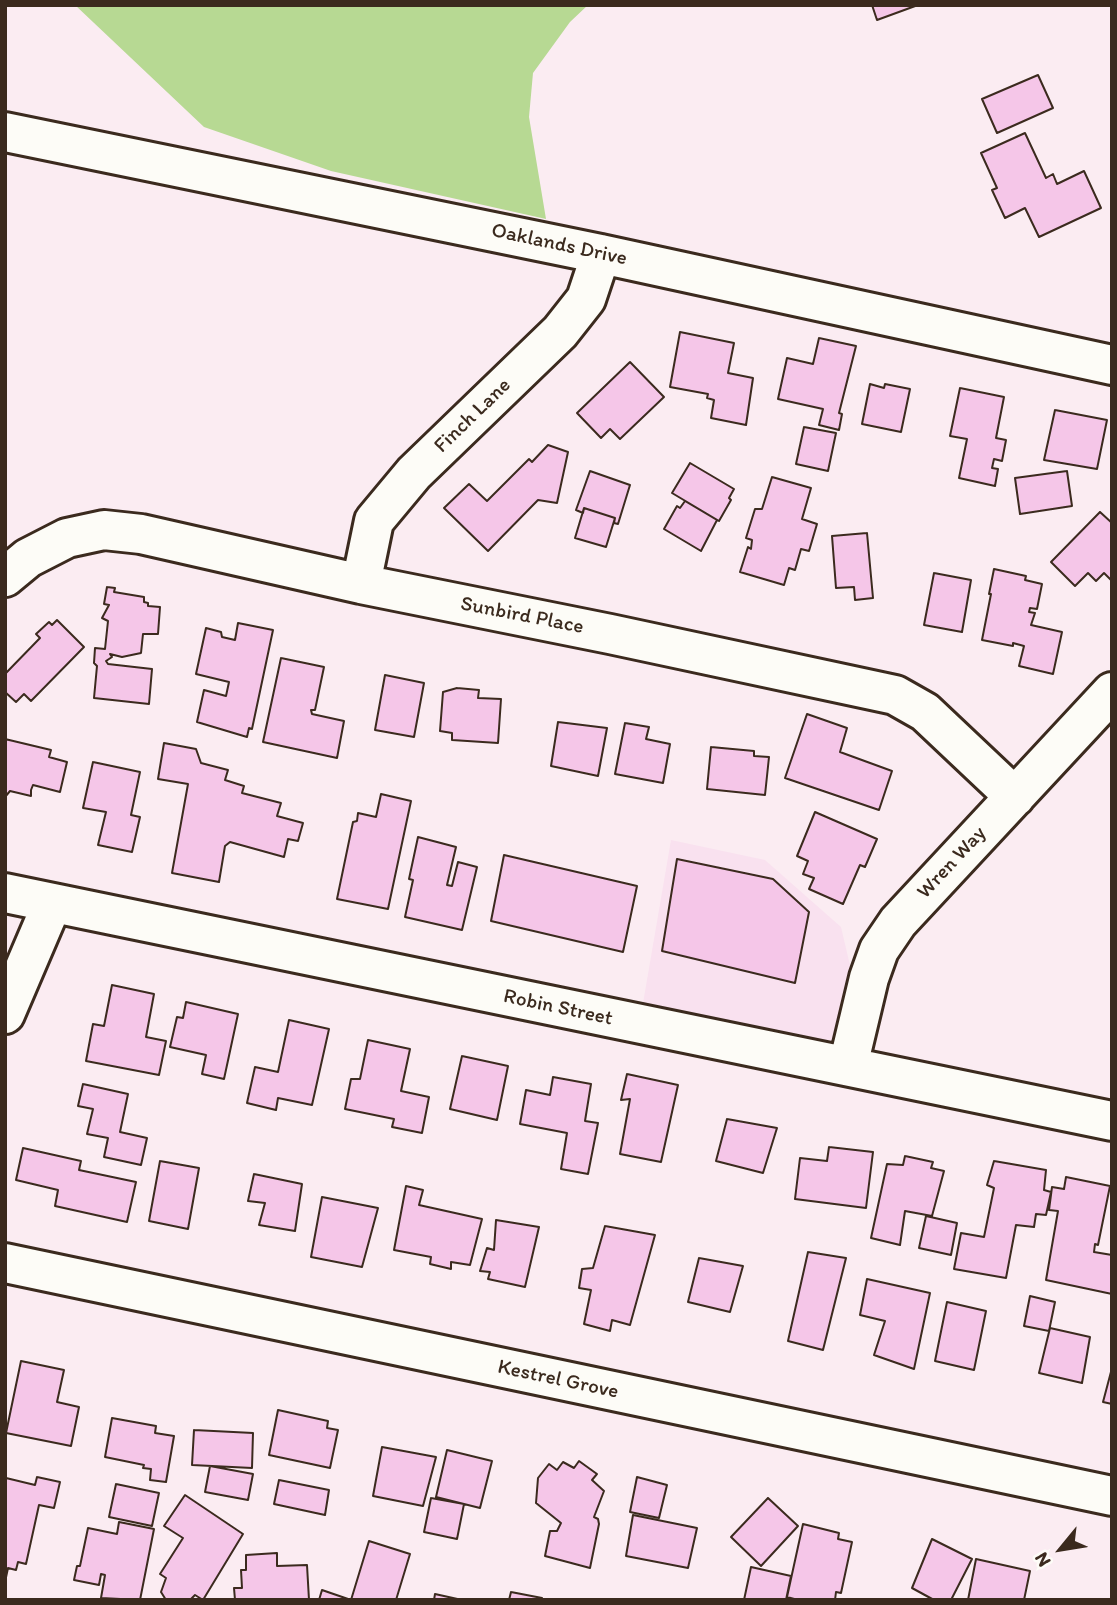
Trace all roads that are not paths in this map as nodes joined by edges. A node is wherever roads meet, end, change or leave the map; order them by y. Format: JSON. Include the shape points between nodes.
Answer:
{"nodes":[{"id":1,"x":5,"y":132,"type":"edge"},
{"id":2,"x":601,"y":254,"type":"junction"},
{"id":3,"x":1112,"y":365,"type":"edge"},
{"id":4,"x":5,"y":577,"type":"edge"},
{"id":5,"x":360,"y":584,"type":"junction"},
{"id":6,"x":1112,"y":692,"type":"edge"},
{"id":7,"x":1015,"y":797,"type":"junction"},
{"id":8,"x":5,"y":893,"type":"edge"},
{"id":9,"x":52,"y":904,"type":"junction"},
{"id":10,"x":5,"y":1014,"type":"edge"},
{"id":11,"x":848,"y":1066,"type":"junction"},
{"id":12,"x":1112,"y":1121,"type":"edge"},
{"id":13,"x":5,"y":1263,"type":"edge"},
{"id":14,"x":1112,"y":1496,"type":"edge"}],
"edges":[{"from":1,"to":2,"type":"street","name":"Oaklands Drive"},
{"from":2,"to":3,"type":"street","name":"Oaklands Drive"},
{"from":2,"to":5,"type":"street","name":"Finch Lane","via":[[586,299],[560,332],[414,473],[374,521]]},
{"from":4,"to":5,"type":"street","name":"Sunbird Place","via":[[28,558],[67,538],[104,530],[141,534]]},
{"from":5,"to":7,"type":"street","name":"Sunbird Place","via":[[895,695],[925,712]]},
{"from":6,"to":7,"type":"street","name":"Wren Way"},
{"from":7,"to":11,"type":"street","name":"Wren Way","via":[[898,922],[879,950]]},
{"from":8,"to":9,"type":"street","name":"Robin Street"},
{"from":9,"to":10,"type":"street"},
{"from":9,"to":11,"type":"street","name":"Robin Street"},
{"from":11,"to":12,"type":"street","name":"Robin Street"},
{"from":13,"to":14,"type":"street","name":"Kestrel Grove"}]}
